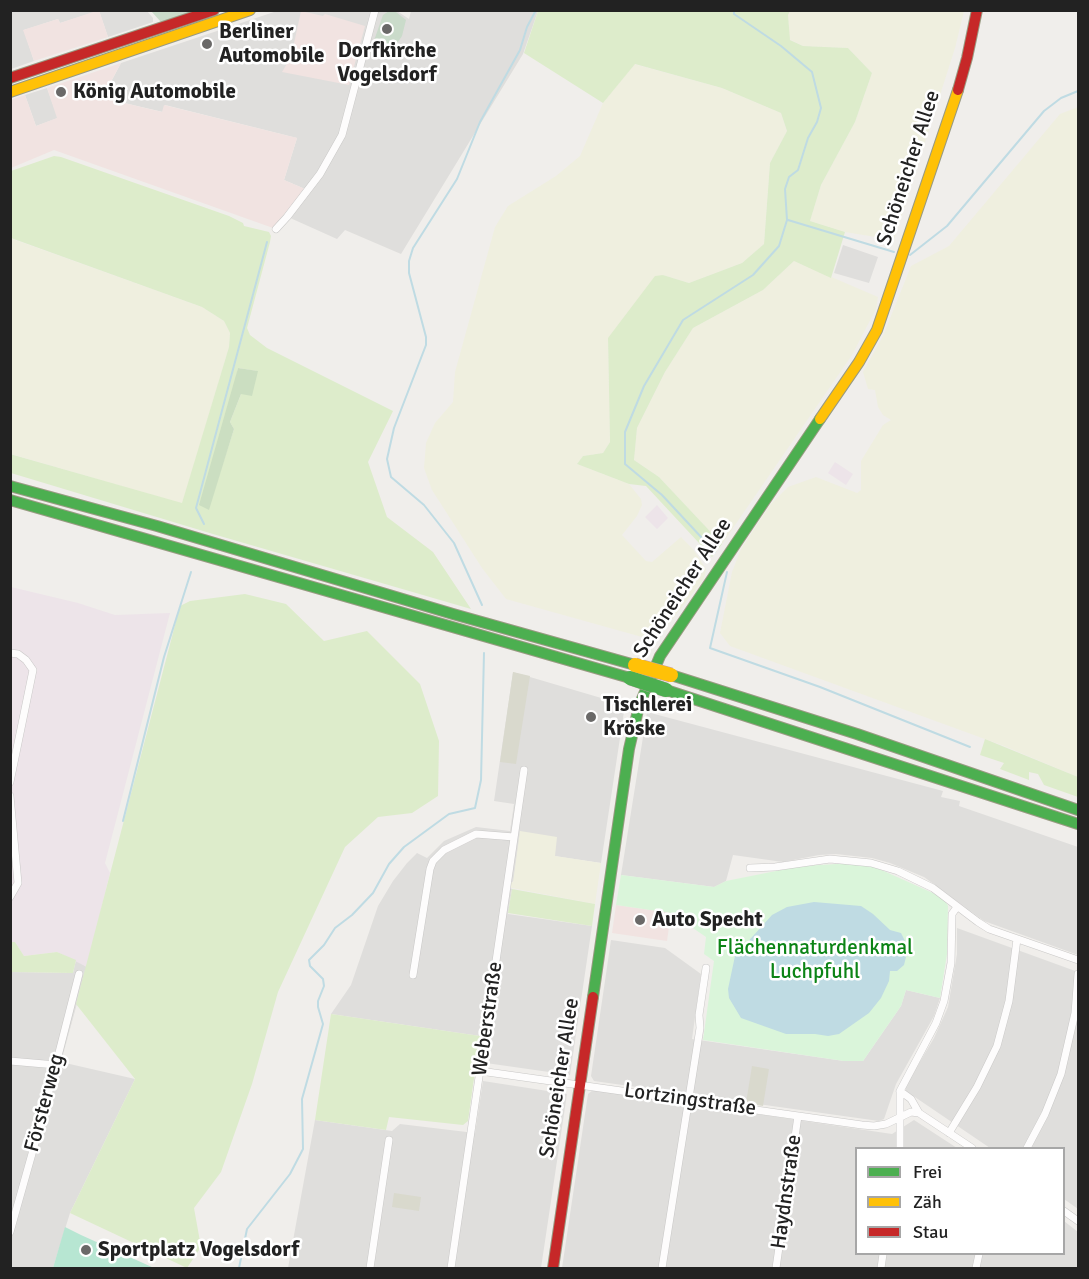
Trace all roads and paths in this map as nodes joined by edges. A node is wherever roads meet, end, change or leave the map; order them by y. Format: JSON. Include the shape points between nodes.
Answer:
{"nodes":[{"id":1,"x":214,"y":10,"type":"edge"},
{"id":2,"x":250,"y":10,"type":"edge"},
{"id":3,"x":375,"y":10,"type":"edge"},
{"id":4,"x":977,"y":10,"type":"edge"},
{"id":5,"x":10,"y":78,"type":"edge"},
{"id":6,"x":10,"y":92,"type":"edge"},
{"id":7,"x":276,"y":229,"type":"dead end"},
{"id":8,"x":10,"y":486,"type":"edge"},
{"id":9,"x":10,"y":500,"type":"edge"},
{"id":10,"x":10,"y":653,"type":"edge"},
{"id":11,"x":524,"y":770,"type":"dead end"},
{"id":12,"x":10,"y":782,"type":"edge"},
{"id":13,"x":10,"y":796,"type":"edge"},
{"id":14,"x":1078,"y":810,"type":"edge"},
{"id":15,"x":1078,"y":824,"type":"edge"},
{"id":16,"x":514,"y":837,"type":"junction"},
{"id":17,"x":750,"y":868,"type":"dead end"},
{"id":18,"x":10,"y":897,"type":"edge"},
{"id":19,"x":957,"y":907,"type":"junction"},
{"id":20,"x":1017,"y":939,"type":"junction"},
{"id":21,"x":1078,"y":960,"type":"edge"},
{"id":22,"x":706,"y":968,"type":"dead end"},
{"id":23,"x":79,"y":974,"type":"dead end"},
{"id":24,"x":1078,"y":974,"type":"edge"},
{"id":25,"x":413,"y":975,"type":"dead end"},
{"id":26,"x":10,"y":1061,"type":"edge"},
{"id":27,"x":56,"y":1065,"type":"junction"},
{"id":28,"x":480,"y":1071,"type":"junction"},
{"id":29,"x":581,"y":1085,"type":"junction"},
{"id":30,"x":900,"y":1090,"type":"junction"},
{"id":31,"x":688,"y":1100,"type":"junction"},
{"id":32,"x":919,"y":1113,"type":"junction"},
{"id":33,"x":798,"y":1116,"type":"junction"},
{"id":34,"x":898,"y":1117,"type":"junction"},
{"id":35,"x":949,"y":1133,"type":"junction"},
{"id":36,"x":389,"y":1140,"type":"dead end"},
{"id":37,"x":900,"y":1147,"type":"edge"},
{"id":38,"x":969,"y":1147,"type":"edge"},
{"id":39,"x":1028,"y":1147,"type":"edge"},
{"id":40,"x":1065,"y":1212,"type":"edge"},
{"id":41,"x":1078,"y":1221,"type":"edge"},
{"id":42,"x":10,"y":1232,"type":"edge"},
{"id":43,"x":370,"y":1269,"type":"edge"},
{"id":44,"x":451,"y":1269,"type":"edge"},
{"id":45,"x":553,"y":1269,"type":"edge"},
{"id":46,"x":662,"y":1269,"type":"edge"},
{"id":47,"x":776,"y":1269,"type":"edge"}],
"edges":[{"from":1,"to":5,"type":"main road"},
{"from":2,"to":6,"type":"main road"},
{"from":3,"to":7,"type":"street","via":[[342,135],[320,174]]},
{"from":4,"to":29,"type":"main road","name":"Schöneicher Allee","via":[[957,92],[877,330],[841,390],[660,656],[644,690],[629,749]]},
{"from":8,"to":14,"type":"main road","bridge":true,"via":[[635,664],[857,734]]},
{"from":9,"to":15,"type":"main road","bridge":true,"via":[[630,678]]},
{"from":10,"to":12,"type":"street","via":[[18,654],[33,670]]},
{"from":11,"to":16,"type":"street","name":"Weberstraße"},
{"from":13,"to":18,"type":"street","via":[[18,883]]},
{"from":16,"to":25,"type":"street","via":[[476,834],[444,850],[433,861]]},
{"from":16,"to":28,"type":"street","name":"Weberstraße"},
{"from":17,"to":19,"type":"street","via":[[830,859],[859,860],[915,878]]},
{"from":19,"to":20,"type":"street","via":[[983,926]]},
{"from":19,"to":30,"type":"street","via":[[952,914],[951,963],[940,1014]]},
{"from":20,"to":21,"type":"street"},
{"from":20,"to":35,"type":"street","via":[[1009,1001],[997,1046]]},
{"from":22,"to":31,"type":"street"},
{"from":23,"to":27,"type":"street","name":"Försterweg"},
{"from":24,"to":39,"type":"street","via":[[1075,1013],[1061,1074]]},
{"from":26,"to":27,"type":"street"},
{"from":27,"to":42,"type":"street","name":"Försterweg"},
{"from":28,"to":29,"type":"street","name":"Lortzingstraße"},
{"from":28,"to":44,"type":"street","name":"Weberstraße"},
{"from":29,"to":31,"type":"street","name":"Lortzingstraße"},
{"from":29,"to":45,"type":"main road","name":"Schöneicher Allee"},
{"from":30,"to":32,"type":"street"},
{"from":30,"to":34,"type":"street"},
{"from":31,"to":33,"type":"street","name":"Lortzingstraße"},
{"from":31,"to":46,"type":"street"},
{"from":32,"to":34,"type":"street","name":"Lortzingstraße"},
{"from":32,"to":35,"type":"street"},
{"from":33,"to":34,"type":"street","name":"Lortzingstraße","via":[[874,1126]]},
{"from":33,"to":47,"type":"street","name":"Haydnstraße"},
{"from":34,"to":37,"type":"street"},
{"from":35,"to":38,"type":"street"},
{"from":36,"to":43,"type":"street"},
{"from":40,"to":41,"type":"street"}]}
